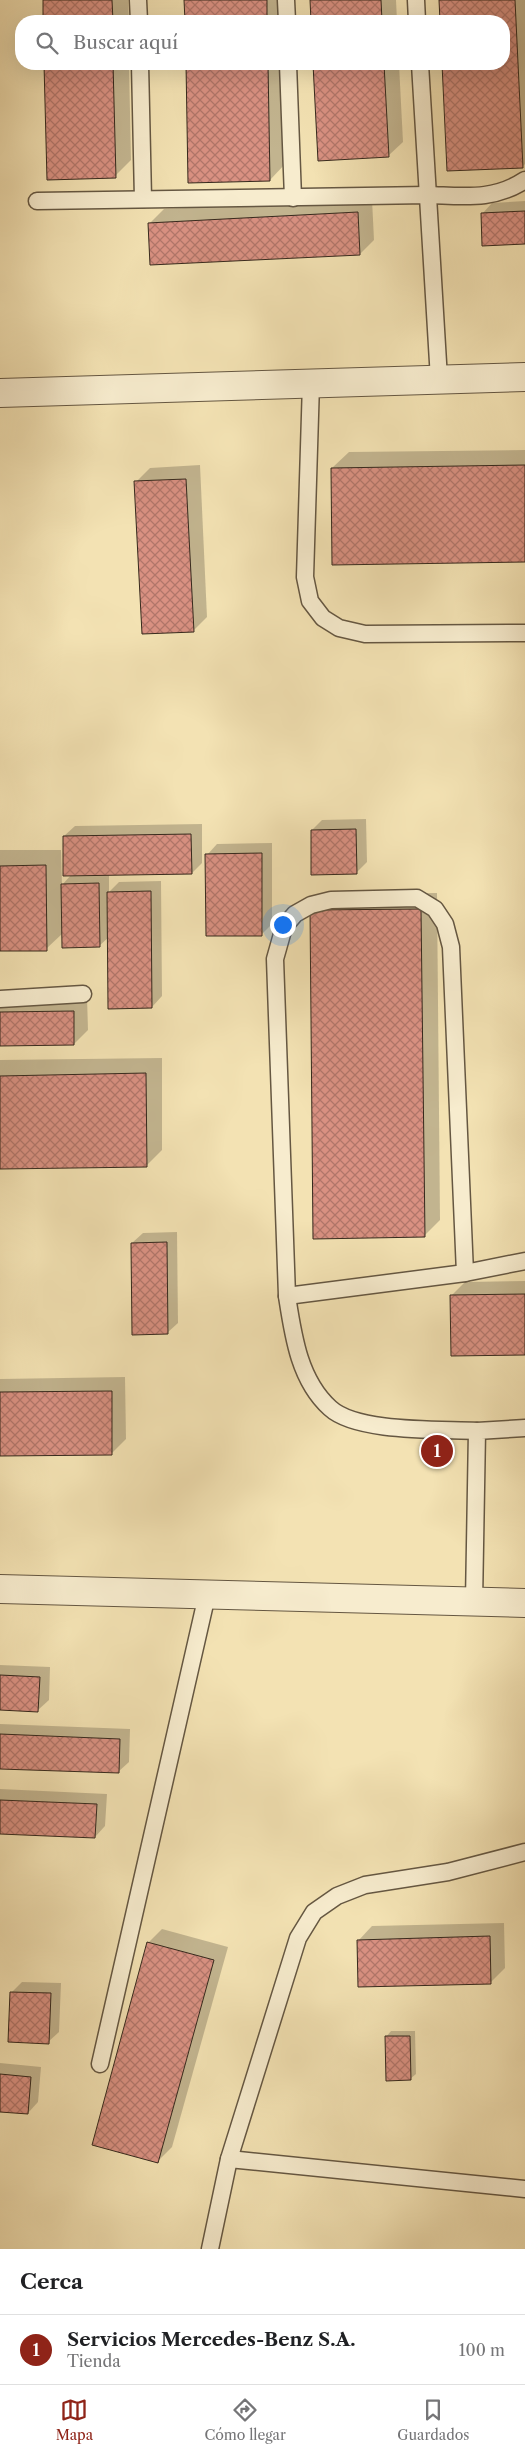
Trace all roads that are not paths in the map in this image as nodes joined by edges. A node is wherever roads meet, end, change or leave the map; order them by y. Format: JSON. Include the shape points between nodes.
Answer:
{"nodes":[{"id":1,"x":138,"y":0,"type":"edge"},
{"id":2,"x":286,"y":0,"type":"edge"},
{"id":3,"x":416,"y":0,"type":"edge"},
{"id":4,"x":138,"y":15,"type":"edge"},
{"id":5,"x":286,"y":15,"type":"edge"},
{"id":6,"x":417,"y":15,"type":"edge"},
{"id":7,"x":140,"y":70,"type":"edge"},
{"id":8,"x":288,"y":70,"type":"edge"},
{"id":9,"x":420,"y":70,"type":"edge"},
{"id":10,"x":525,"y":180,"type":"edge"},
{"id":11,"x":428,"y":195,"type":"junction"},
{"id":12,"x":293,"y":198,"type":"junction"},
{"id":13,"x":144,"y":199,"type":"junction"},
{"id":14,"x":37,"y":201,"type":"dead end"},
{"id":15,"x":525,"y":376,"type":"edge"},
{"id":16,"x":439,"y":379,"type":"junction"},
{"id":17,"x":311,"y":383,"type":"junction"},
{"id":18,"x":0,"y":393,"type":"edge"},
{"id":19,"x":525,"y":633,"type":"edge"},
{"id":20,"x":83,"y":994,"type":"dead end"},
{"id":21,"x":0,"y":998,"type":"edge"},
{"id":22,"x":525,"y":1261,"type":"edge"},
{"id":23,"x":465,"y":1273,"type":"junction"},
{"id":24,"x":287,"y":1296,"type":"junction"},
{"id":25,"x":525,"y":1428,"type":"edge"},
{"id":26,"x":477,"y":1431,"type":"junction"},
{"id":27,"x":0,"y":1589,"type":"edge"},
{"id":28,"x":207,"y":1595,"type":"junction"},
{"id":29,"x":474,"y":1602,"type":"junction"},
{"id":30,"x":525,"y":1603,"type":"edge"},
{"id":31,"x":525,"y":1852,"type":"edge"},
{"id":32,"x":100,"y":2064,"type":"dead end"},
{"id":33,"x":229,"y":2158,"type":"junction"},
{"id":34,"x":525,"y":2189,"type":"edge"},
{"id":35,"x":210,"y":2249,"type":"edge"}],
"edges":[{"from":1,"to":4,"type":"lane"},
{"from":2,"to":5,"type":"lane"},
{"from":3,"to":6,"type":"lane"},
{"from":7,"to":13,"type":"lane"},
{"from":8,"to":12,"type":"lane"},
{"from":9,"to":11,"type":"lane"},
{"from":10,"to":11,"type":"lane","via":[[509,190],[484,197]]},
{"from":11,"to":12,"type":"lane"},
{"from":11,"to":16,"type":"lane"},
{"from":12,"to":13,"type":"lane"},
{"from":13,"to":14,"type":"lane"},
{"from":15,"to":16,"type":"street"},
{"from":16,"to":17,"type":"street"},
{"from":17,"to":18,"type":"street"},
{"from":17,"to":19,"type":"lane","via":[[305,577],[310,601],[323,618],[339,628],[366,634]]},
{"from":20,"to":21,"type":"lane"},
{"from":22,"to":23,"type":"lane"},
{"from":23,"to":24,"type":"lane"},
{"from":23,"to":24,"type":"lane","via":[[451,947],[444,924],[435,908],[417,898],[331,900],[311,905],[295,914],[284,927],[275,959]]},
{"from":24,"to":26,"type":"lane","via":[[302,1365],[312,1386],[331,1410],[355,1421],[393,1428]]},
{"from":25,"to":26,"type":"lane"},
{"from":26,"to":29,"type":"lane"},
{"from":27,"to":28,"type":"street"},
{"from":28,"to":29,"type":"street"},
{"from":28,"to":32,"type":"lane"},
{"from":29,"to":30,"type":"street"},
{"from":31,"to":33,"type":"lane","via":[[448,1872],[365,1885],[337,1896],[314,1912],[298,1938]]},
{"from":33,"to":34,"type":"lane"},
{"from":33,"to":35,"type":"lane"}]}
